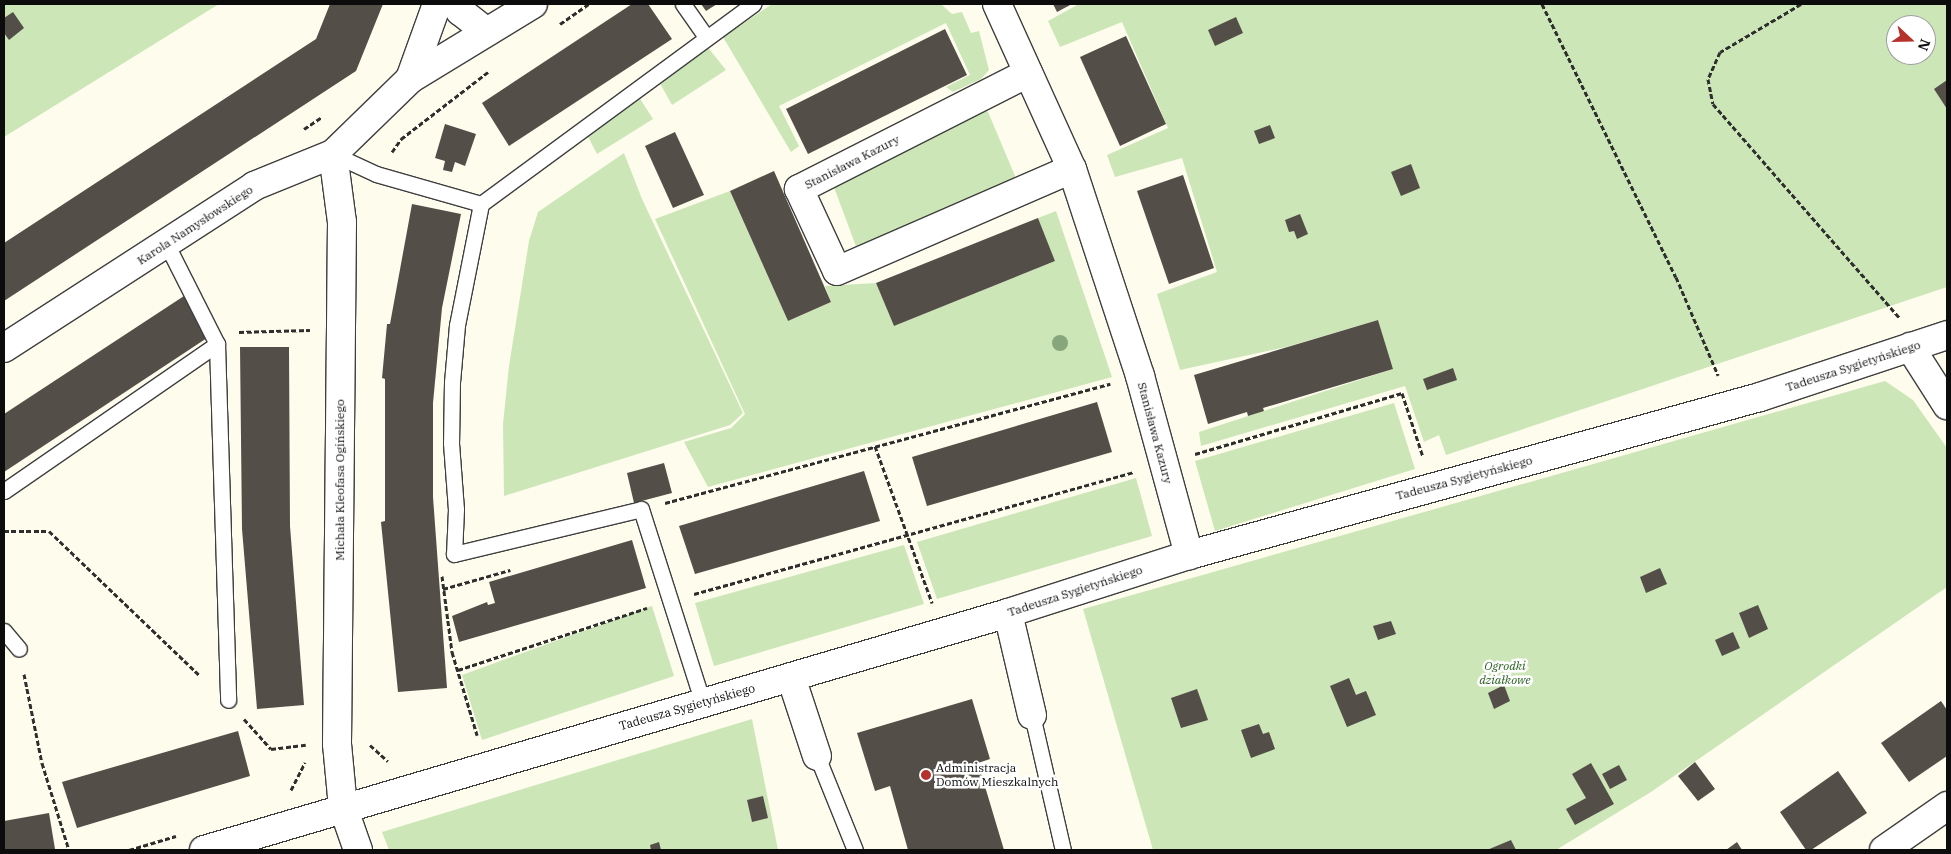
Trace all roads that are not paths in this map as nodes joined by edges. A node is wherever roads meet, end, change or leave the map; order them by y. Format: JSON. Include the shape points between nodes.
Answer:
{"nodes":[{"id":1,"x":437,"y":4,"type":"edge"},
{"id":2,"x":457,"y":4,"type":"edge"},
{"id":3,"x":533,"y":4,"type":"edge"},
{"id":4,"x":683,"y":4,"type":"edge"},
{"id":5,"x":753,"y":4,"type":"edge"},
{"id":6,"x":997,"y":4,"type":"edge"},
{"id":7,"x":487,"y":32,"type":"junction"},
{"id":8,"x":705,"y":36,"type":"junction"},
{"id":9,"x":1028,"y":73,"type":"junction"},
{"id":10,"x":410,"y":80,"type":"junction"},
{"id":11,"x":333,"y":154,"type":"junction"},
{"id":12,"x":1072,"y":169,"type":"junction"},
{"id":13,"x":480,"y":204,"type":"junction"},
{"id":14,"x":166,"y":243,"type":"junction"},
{"id":15,"x":1947,"y":335,"type":"edge"},
{"id":16,"x":217,"y":344,"type":"junction"},
{"id":17,"x":1910,"y":347,"type":"junction"},
{"id":18,"x":4,"y":348,"type":"edge"},
{"id":19,"x":1947,"y":404,"type":"edge"},
{"id":20,"x":4,"y":491,"type":"edge"},
{"id":21,"x":1189,"y":555,"type":"junction"},
{"id":22,"x":1008,"y":613,"type":"junction"},
{"id":23,"x":4,"y":631,"type":"edge"},
{"id":24,"x":19,"y":649,"type":"road end"},
{"id":25,"x":791,"y":677,"type":"junction"},
{"id":26,"x":228,"y":700,"type":"road end"},
{"id":27,"x":703,"y":703,"type":"junction"},
{"id":28,"x":1032,"y":715,"type":"joint"},
{"id":29,"x":817,"y":756,"type":"joint"},
{"id":30,"x":1947,"y":806,"type":"edge"},
{"id":31,"x":343,"y":807,"type":"junction"},
{"id":32,"x":204,"y":850,"type":"edge"},
{"id":33,"x":358,"y":850,"type":"edge"},
{"id":34,"x":855,"y":850,"type":"edge"},
{"id":35,"x":1063,"y":850,"type":"edge"},
{"id":36,"x":1884,"y":850,"type":"edge"}],
"edges":[{"from":1,"to":10,"type":"street"},
{"from":2,"to":7,"type":"street","via":[[460,11]]},
{"from":3,"to":7,"type":"street","name":"Karola Namysłowskiego"},
{"from":4,"to":8,"type":"lane"},
{"from":5,"to":8,"type":"lane"},
{"from":6,"to":9,"type":"street","name":"Stanisława Kazury"},
{"from":7,"to":10,"type":"street","name":"Karola Namysłowskiego"},
{"from":8,"to":13,"type":"lane"},
{"from":9,"to":12,"type":"street","name":"Stanisława Kazury"},
{"from":9,"to":12,"type":"street","name":"Stanisława Kazury","via":[[799,189],[837,271]]},
{"from":10,"to":11,"type":"street","name":"Karola Namysłowskiego"},
{"from":11,"to":13,"type":"lane","via":[[382,175]]},
{"from":11,"to":14,"type":"street","name":"Karola Namysłowskiego","via":[[254,186]]},
{"from":11,"to":31,"type":"street","name":"Michała Kleofasa Ogińskiego","via":[[342,222],[337,744]]},
{"from":12,"to":21,"type":"street","name":"Stanisława Kazury","via":[[1140,376]]},
{"from":13,"to":27,"type":"lane","via":[[457,324],[452,382],[451,443],[456,510],[454,554],[641,509]]},
{"from":14,"to":16,"type":"lane"},
{"from":14,"to":18,"type":"street","name":"Karola Namysłowskiego"},
{"from":15,"to":17,"type":"street","name":"Tadeusza Sygietyńskiego"},
{"from":16,"to":20,"type":"lane"},
{"from":16,"to":26,"type":"lane"},
{"from":17,"to":19,"type":"street"},
{"from":17,"to":21,"type":"street","name":"Tadeusza Sygietyńskiego","via":[[1760,397]]},
{"from":21,"to":22,"type":"street","name":"Tadeusza Sygietyńskiego"},
{"from":22,"to":25,"type":"street","name":"Tadeusza Sygietyńskiego"},
{"from":22,"to":28,"type":"street"},
{"from":23,"to":24,"type":"lane"},
{"from":25,"to":27,"type":"street","name":"Tadeusza Sygietyńskiego"},
{"from":25,"to":29,"type":"street"},
{"from":27,"to":31,"type":"street","name":"Tadeusza Sygietyńskiego"},
{"from":28,"to":35,"type":"lane"},
{"from":29,"to":34,"type":"lane"},
{"from":30,"to":36,"type":"street"},
{"from":31,"to":32,"type":"street","name":"Tadeusza Sygietyńskiego"},
{"from":31,"to":33,"type":"street","name":"Michała Kleofasa Ogińskiego"}]}
